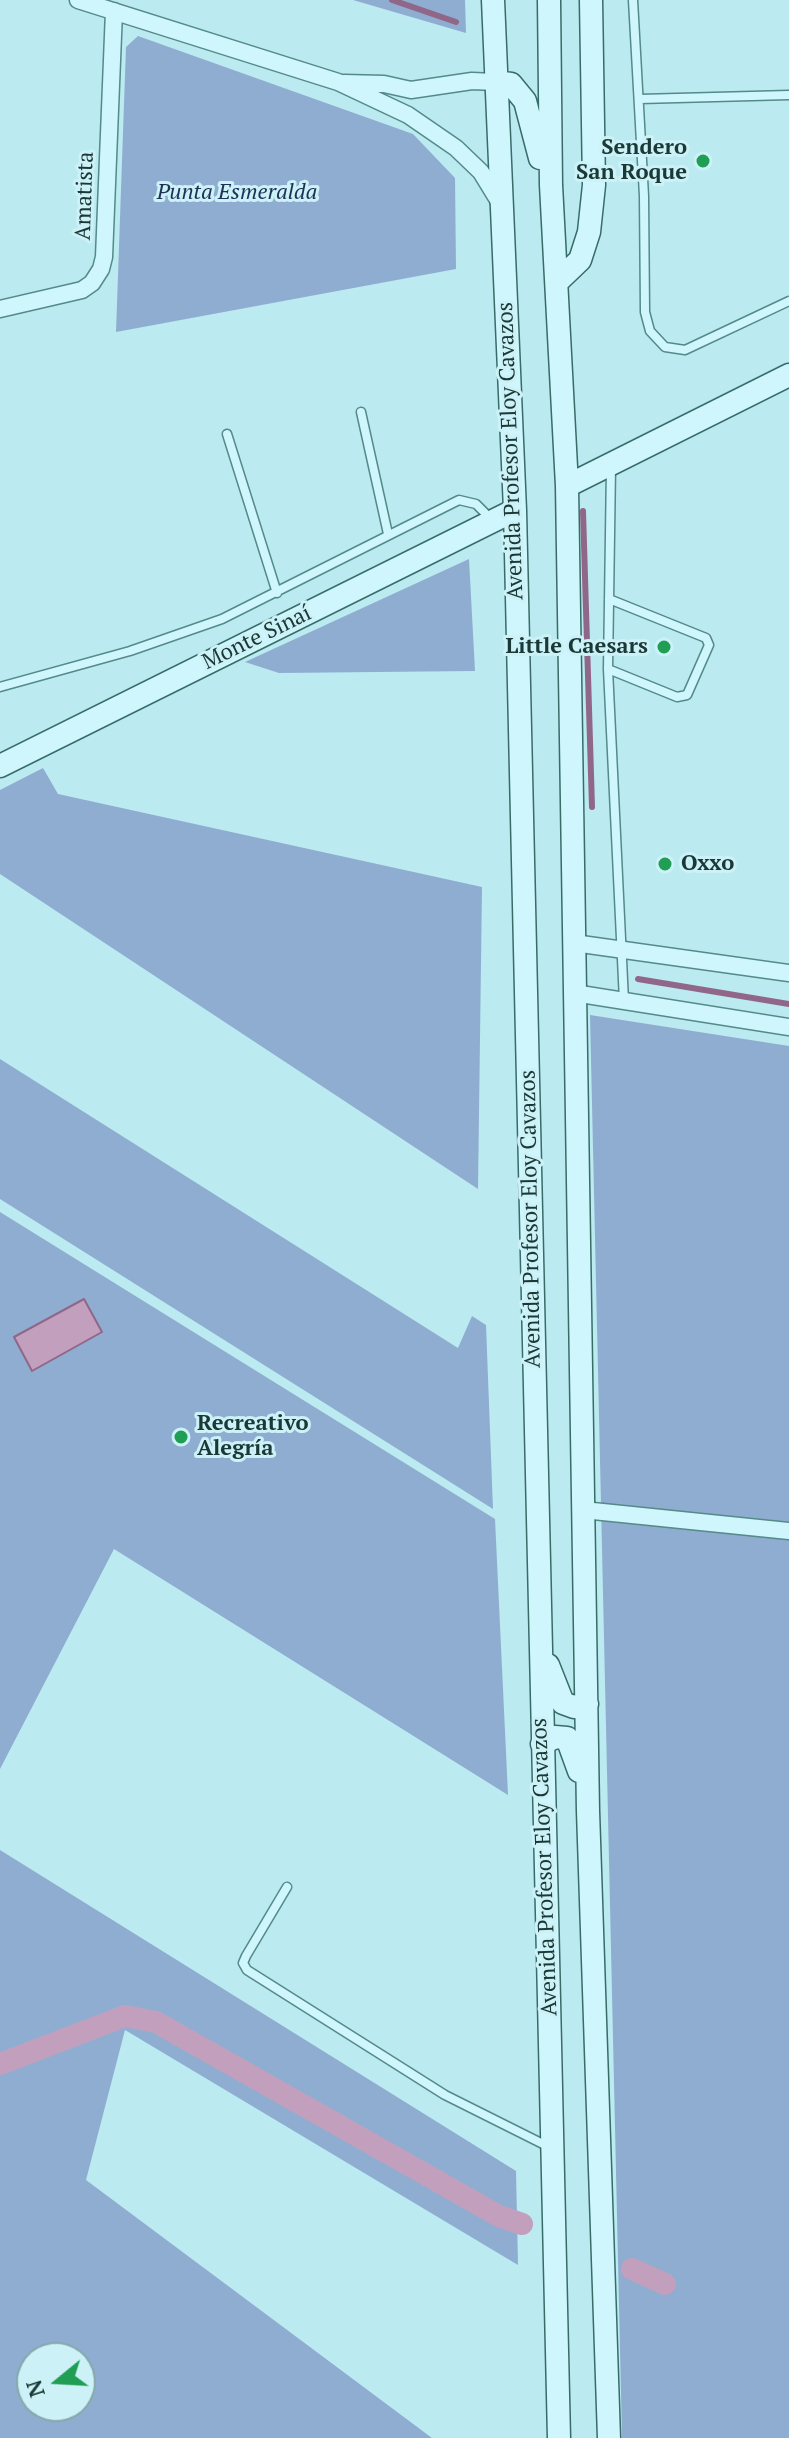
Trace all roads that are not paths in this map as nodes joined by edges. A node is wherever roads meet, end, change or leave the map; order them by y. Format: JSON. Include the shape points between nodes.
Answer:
{"nodes":[{"id":1,"x":78,"y":0,"type":"edge"},
{"id":2,"x":493,"y":0,"type":"edge"},
{"id":3,"x":549,"y":0,"type":"edge"},
{"id":4,"x":591,"y":0,"type":"edge"},
{"id":5,"x":633,"y":0,"type":"edge"},
{"id":6,"x":114,"y":11,"type":"junction"},
{"id":7,"x":338,"y":82,"type":"junction"},
{"id":8,"x":495,"y":82,"type":"junction"},
{"id":9,"x":789,"y":95,"type":"edge"},
{"id":10,"x":640,"y":99,"type":"junction"},
{"id":11,"x":551,"y":185,"type":"junction"},
{"id":12,"x":500,"y":203,"type":"junction"},
{"id":13,"x":557,"y":282,"type":"junction"},
{"id":14,"x":789,"y":301,"type":"edge"},
{"id":15,"x":0,"y":309,"type":"edge"},
{"id":16,"x":789,"y":375,"type":"edge"},
{"id":17,"x":361,"y":412,"type":"dead end"},
{"id":18,"x":227,"y":434,"type":"dead end"},
{"id":19,"x":611,"y":462,"type":"junction"},
{"id":20,"x":567,"y":486,"type":"junction"},
{"id":21,"x":515,"y":510,"type":"junction"},
{"id":22,"x":492,"y":521,"type":"junction"},
{"id":23,"x":388,"y":534,"type":"junction"},
{"id":24,"x":277,"y":593,"type":"junction"},
{"id":25,"x":609,"y":599,"type":"junction"},
{"id":26,"x":608,"y":669,"type":"junction"},
{"id":27,"x":0,"y":687,"type":"edge"},
{"id":28,"x":0,"y":766,"type":"edge"},
{"id":29,"x":574,"y":943,"type":"junction"},
{"id":30,"x":622,"y":949,"type":"junction"},
{"id":31,"x":789,"y":973,"type":"edge"},
{"id":32,"x":574,"y":993,"type":"junction"},
{"id":33,"x":624,"y":1001,"type":"junction"},
{"id":34,"x":789,"y":1027,"type":"edge"},
{"id":35,"x":583,"y":1510,"type":"junction"},
{"id":36,"x":789,"y":1531,"type":"edge"},
{"id":37,"x":540,"y":1637,"type":"junction"},
{"id":38,"x":587,"y":1704,"type":"junction"},
{"id":39,"x":542,"y":1744,"type":"junction"},
{"id":40,"x":588,"y":1811,"type":"junction"},
{"id":41,"x":287,"y":1887,"type":"dead end"},
{"id":42,"x":552,"y":2148,"type":"junction"},
{"id":43,"x":559,"y":2438,"type":"edge"},
{"id":44,"x":609,"y":2438,"type":"edge"}],
"edges":[{"from":1,"to":6,"type":"street"},
{"from":2,"to":8,"type":"main road","name":"Avenida Profesor Eloy Cavazos"},
{"from":3,"to":11,"type":"main road","name":"Avenida Profesor Eloy Cavazos"},
{"from":4,"to":13,"type":"main road","via":[[594,185],[589,232],[580,260]]},
{"from":5,"to":10,"type":"lane"},
{"from":6,"to":7,"type":"street"},
{"from":6,"to":15,"type":"street","name":"Amatista","via":[[101,269],[82,290]]},
{"from":7,"to":8,"type":"street","via":[[411,90]]},
{"from":7,"to":12,"type":"street","via":[[442,136],[481,172]]},
{"from":8,"to":11,"type":"main road","via":[[511,84],[531,112]]},
{"from":8,"to":12,"type":"main road","name":"Avenida Profesor Eloy Cavazos"},
{"from":9,"to":10,"type":"lane"},
{"from":10,"to":14,"type":"lane","via":[[645,312],[657,342],[673,349],[698,346]]},
{"from":11,"to":13,"type":"main road","name":"Avenida Profesor Eloy Cavazos"},
{"from":12,"to":21,"type":"main road","name":"Avenida Profesor Eloy Cavazos"},
{"from":13,"to":20,"type":"main road","name":"Avenida Profesor Eloy Cavazos"},
{"from":16,"to":19,"type":"main road"},
{"from":17,"to":23,"type":"lane"},
{"from":18,"to":24,"type":"lane"},
{"from":19,"to":20,"type":"main road"},
{"from":19,"to":25,"type":"lane"},
{"from":20,"to":29,"type":"main road","name":"Avenida Profesor Eloy Cavazos"},
{"from":21,"to":22,"type":"main road","name":"Monte Sinaí"},
{"from":21,"to":37,"type":"main road","name":"Avenida Profesor Eloy Cavazos"},
{"from":22,"to":23,"type":"lane","via":[[464,499]]},
{"from":22,"to":28,"type":"main road","name":"Monte Sinaí"},
{"from":23,"to":24,"type":"lane"},
{"from":24,"to":27,"type":"lane","via":[[187,633]]},
{"from":25,"to":26,"type":"lane"},
{"from":25,"to":26,"type":"lane","via":[[706,638],[709,645],[687,695],[677,697]]},
{"from":26,"to":30,"type":"lane"},
{"from":29,"to":30,"type":"street"},
{"from":29,"to":32,"type":"main road","name":"Avenida Profesor Eloy Cavazos"},
{"from":30,"to":31,"type":"street"},
{"from":30,"to":33,"type":"lane"},
{"from":32,"to":33,"type":"street"},
{"from":32,"to":35,"type":"main road","name":"Avenida Profesor Eloy Cavazos"},
{"from":33,"to":34,"type":"street"},
{"from":35,"to":36,"type":"street"},
{"from":35,"to":38,"type":"main road","name":"Avenida Profesor Eloy Cavazos"},
{"from":37,"to":38,"type":"main road","via":[[559,1698],[574,1707]]},
{"from":37,"to":39,"type":"main road","name":"Avenida Profesor Eloy Cavazos"},
{"from":38,"to":40,"type":"main road","name":"Avenida Profesor Eloy Cavazos"},
{"from":39,"to":40,"type":"main road","via":[[558,1736],[571,1741]]},
{"from":39,"to":42,"type":"main road","name":"Avenida Profesor Eloy Cavazos"},
{"from":40,"to":44,"type":"main road","name":"Avenida Profesor Eloy Cavazos"},
{"from":41,"to":42,"type":"lane","via":[[246,1956],[247,1970],[445,2095]]},
{"from":42,"to":43,"type":"main road","name":"Avenida Profesor Eloy Cavazos"}]}
